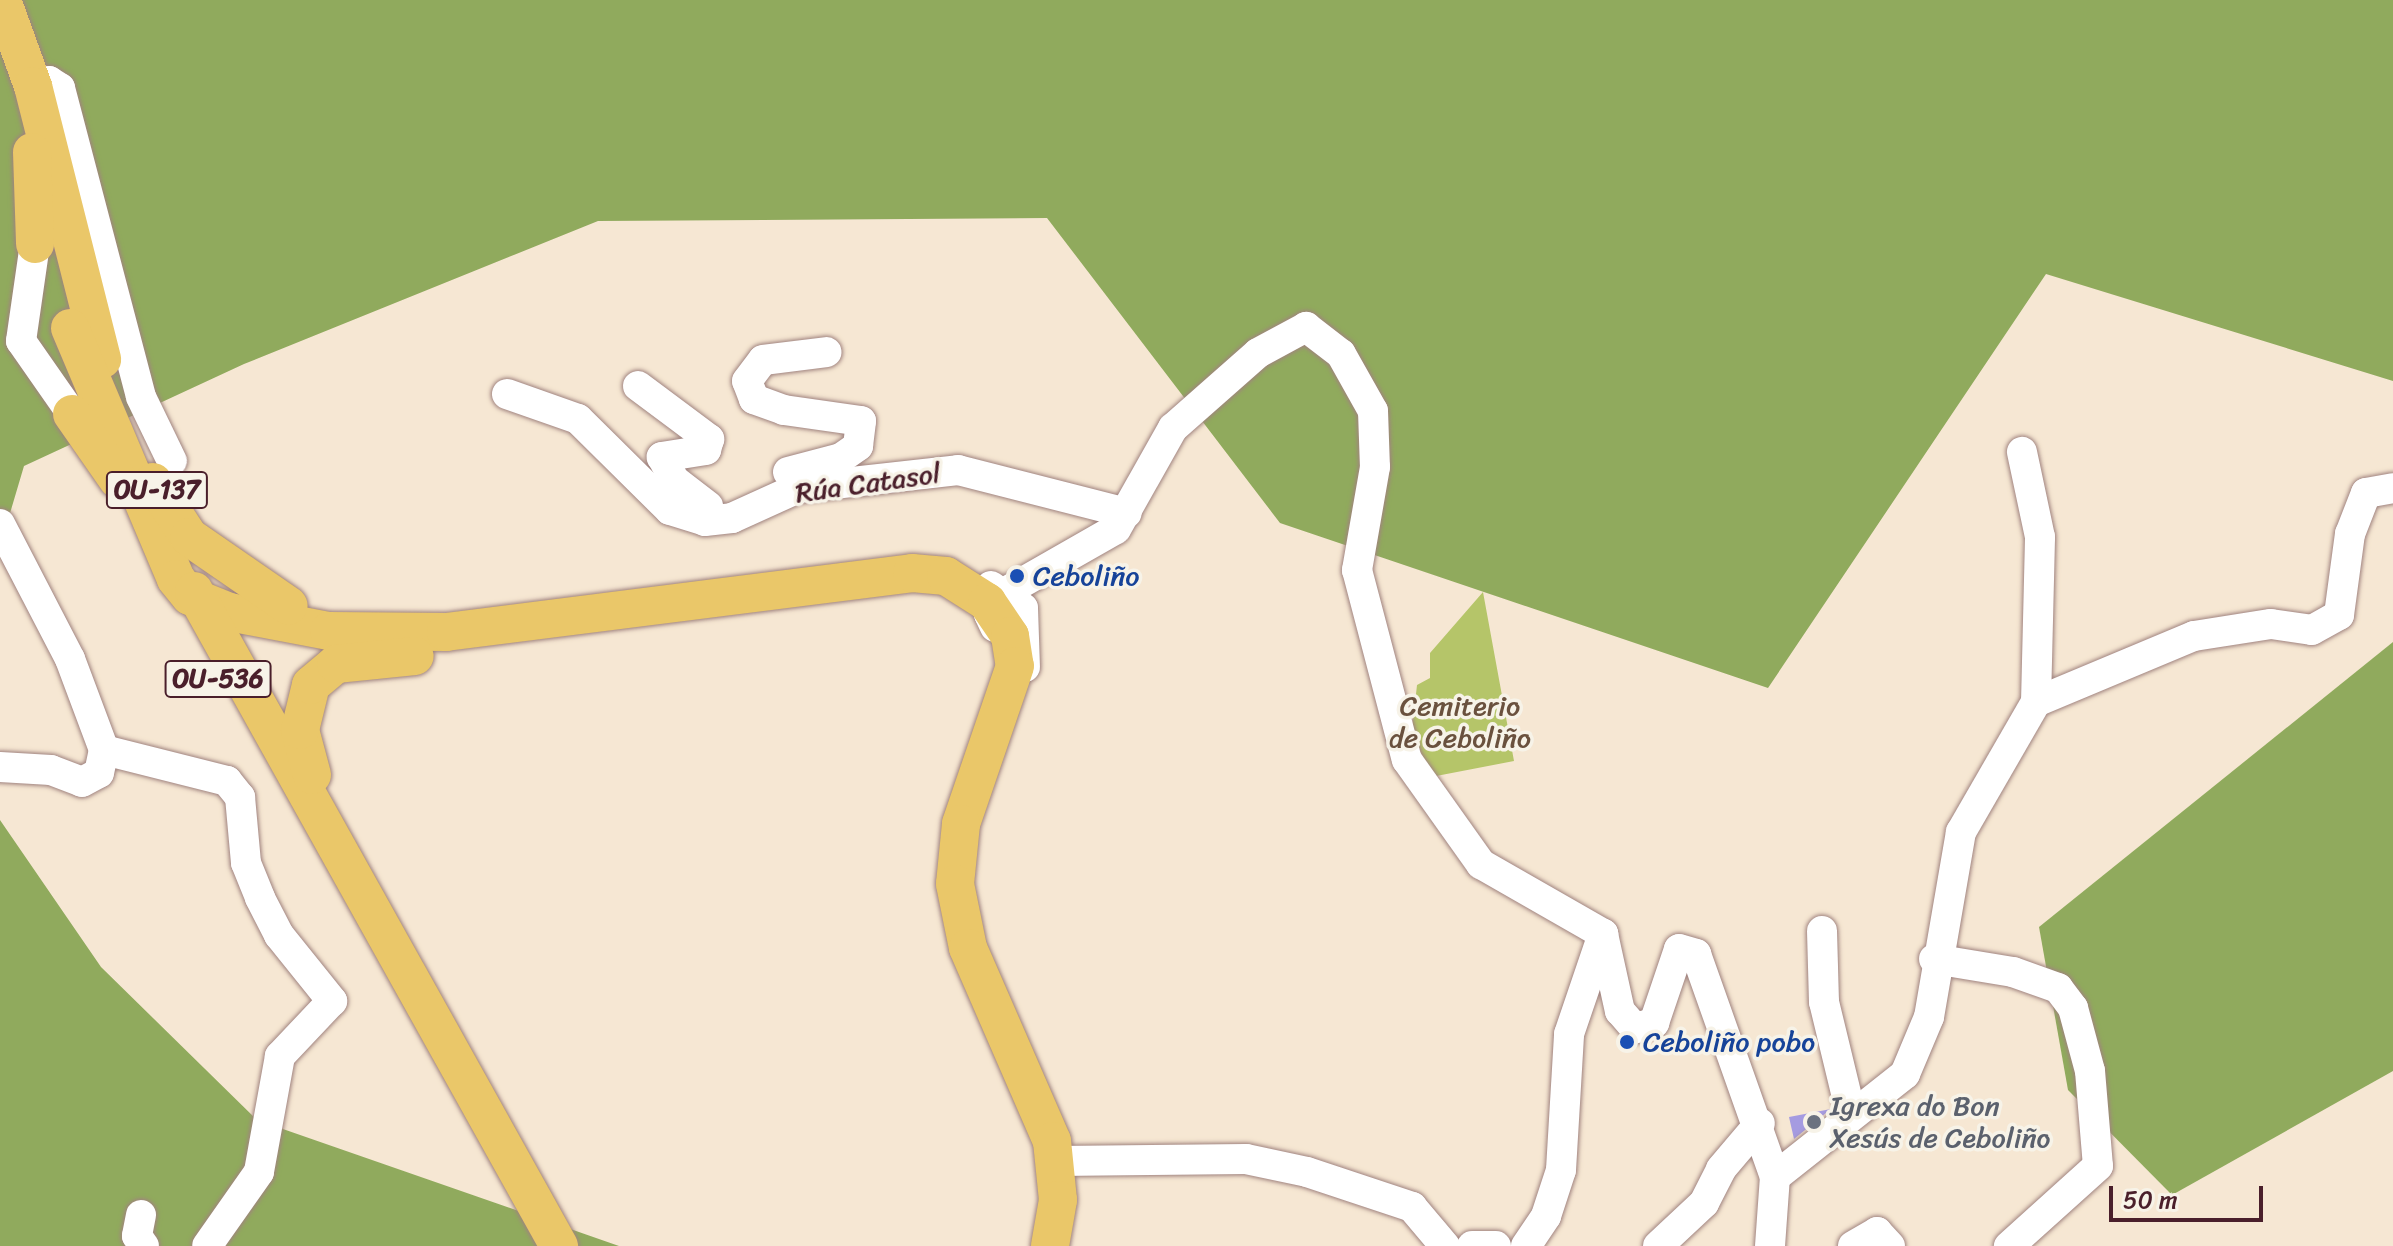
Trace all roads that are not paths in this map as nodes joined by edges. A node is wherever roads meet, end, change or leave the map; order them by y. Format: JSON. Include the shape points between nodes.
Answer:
{"nodes":[{"id":1,"x":2,"y":0,"type":"edge"},
{"id":2,"x":0,"y":37,"type":"edge"},
{"id":3,"x":53,"y":150,"type":"junction"},
{"id":4,"x":35,"y":244,"type":"joint"},
{"id":5,"x":81,"y":325,"type":"junction"},
{"id":6,"x":11,"y":342,"type":"edge"},
{"id":7,"x":827,"y":352,"type":"dead end"},
{"id":8,"x":638,"y":386,"type":"dead end"},
{"id":9,"x":507,"y":394,"type":"dead end"},
{"id":10,"x":72,"y":414,"type":"joint"},
{"id":11,"x":2022,"y":452,"type":"dead end"},
{"id":12,"x":172,"y":461,"type":"dead end"},
{"id":13,"x":2393,"y":488,"type":"edge"},
{"id":14,"x":129,"y":491,"type":"junction"},
{"id":15,"x":707,"y":513,"type":"junction"},
{"id":16,"x":1127,"y":513,"type":"junction"},
{"id":17,"x":0,"y":524,"type":"edge"},
{"id":18,"x":948,"y":586,"type":"junction"},
{"id":19,"x":200,"y":601,"type":"junction"},
{"id":20,"x":289,"y":606,"type":"junction"},
{"id":21,"x":602,"y":613,"type":"junction"},
{"id":22,"x":1005,"y":625,"type":"junction"},
{"id":23,"x":361,"y":633,"type":"junction"},
{"id":24,"x":2036,"y":702,"type":"junction"},
{"id":25,"x":988,"y":746,"type":"junction"},
{"id":26,"x":104,"y":750,"type":"junction"},
{"id":27,"x":0,"y":767,"type":"edge"},
{"id":28,"x":289,"y":802,"type":"junction"},
{"id":29,"x":1822,"y":931,"type":"dead end"},
{"id":30,"x":1603,"y":934,"type":"junction"},
{"id":31,"x":1934,"y":959,"type":"junction"},
{"id":32,"x":419,"y":1003,"type":"junction"},
{"id":33,"x":1851,"y":1114,"type":"junction"},
{"id":34,"x":1763,"y":1134,"type":"junction"},
{"id":35,"x":1057,"y":1161,"type":"junction"},
{"id":36,"x":1775,"y":1177,"type":"junction"},
{"id":37,"x":141,"y":1215,"type":"dead end"},
{"id":38,"x":144,"y":1246,"type":"edge"},
{"id":39,"x":207,"y":1246,"type":"edge"},
{"id":40,"x":543,"y":1246,"type":"edge"},
{"id":41,"x":559,"y":1246,"type":"edge"},
{"id":42,"x":1050,"y":1246,"type":"edge"},
{"id":43,"x":1445,"y":1246,"type":"edge"},
{"id":44,"x":1472,"y":1246,"type":"edge"},
{"id":45,"x":1496,"y":1246,"type":"edge"},
{"id":46,"x":1526,"y":1246,"type":"edge"},
{"id":47,"x":1658,"y":1246,"type":"edge"},
{"id":48,"x":1770,"y":1246,"type":"edge"},
{"id":49,"x":1853,"y":1246,"type":"edge"},
{"id":50,"x":1890,"y":1246,"type":"edge"},
{"id":51,"x":2009,"y":1246,"type":"edge"}],
"edges":[{"from":1,"to":3,"type":"main road","number":"OU-536"},
{"from":2,"to":3,"type":"main road","number":"OU-536"},
{"from":3,"to":4,"type":"main road"},
{"from":3,"to":5,"type":"main road","number":"OU-536"},
{"from":3,"to":12,"type":"street","via":[[141,397]]},
{"from":4,"to":6,"type":"street"},
{"from":5,"to":14,"type":"main road","number":"OU-536"},
{"from":5,"to":19,"type":"main road","number":"OU-536","via":[[146,490]]},
{"from":5,"to":20,"type":"main road","number":"OU-137","via":[[170,513],[219,564]]},
{"from":6,"to":10,"type":"street"},
{"from":7,"to":15,"type":"street","via":[[763,360],[747,381],[754,399],[784,410],[861,421],[858,446]]},
{"from":8,"to":15,"type":"street","via":[[709,439],[706,450],[662,457],[674,480]]},
{"from":9,"to":15,"type":"street","via":[[578,419],[670,510]]},
{"from":10,"to":14,"type":"main road"},
{"from":11,"to":24,"type":"street","via":[[2040,537]]},
{"from":13,"to":24,"type":"street","via":[[2366,493],[2350,534],[2339,615],[2312,630],[2271,624],[2194,636]]},
{"from":14,"to":19,"type":"main road","number":"OU-137","via":[[176,579]]},
{"from":14,"to":28,"type":"main road","number":"OU-536","via":[[190,628]]},
{"from":15,"to":16,"type":"street","name":"Rúa Catasol","via":[[732,518],[798,488],[958,470]]},
{"from":16,"to":22,"type":"street"},
{"from":16,"to":30,"type":"street","via":[[1146,465],[1173,428],[1282,335],[1306,327],[1341,354],[1373,411],[1375,467],[1357,570],[1407,760],[1481,864]]},
{"from":17,"to":26,"type":"street","via":[[70,659]]},
{"from":18,"to":21,"type":"main road","number":"OU-137","via":[[849,581]]},
{"from":18,"to":22,"type":"main road","number":"OU-137"},
{"from":18,"to":22,"type":"main road","number":"OU-137","via":[[980,619]]},
{"from":19,"to":20,"type":"main road","number":"OU-137","via":[[219,588]]},
{"from":19,"to":23,"type":"main road","number":"OU-137"},
{"from":19,"to":28,"type":"main road","number":"OU-137","via":[[202,626],[267,743]]},
{"from":19,"to":32,"type":"main road","number":"OU-536"},
{"from":20,"to":23,"type":"main road","number":"OU-137"},
{"from":21,"to":23,"type":"main road","number":"OU-137","via":[[446,632]]},
{"from":21,"to":32,"type":"main road","number":"OU-137","via":[[492,646],[336,664],[305,697],[300,730],[309,766]]},
{"from":22,"to":25,"type":"main road","number":"OU-137"},
{"from":22,"to":25,"type":"main road","number":"OU-137","via":[[1015,666],[1007,704]]},
{"from":24,"to":31,"type":"street","via":[[1961,832]]},
{"from":25,"to":35,"type":"main road","number":"OU-137","via":[[961,824],[959,918],[1046,1119]]},
{"from":26,"to":27,"type":"street","via":[[93,780]]},
{"from":26,"to":39,"type":"street","via":[[227,781],[240,797],[246,863],[260,898],[279,935],[332,1001],[280,1056],[259,1172]]},
{"from":28,"to":32,"type":"main road","number":"OU-536"},
{"from":29,"to":33,"type":"street","via":[[1824,1002]]},
{"from":30,"to":34,"type":"street","via":[[1620,1011],[1635,1028],[1654,1023],[1679,949],[1696,954]]},
{"from":30,"to":46,"type":"street","via":[[1569,1034],[1561,1170],[1546,1216]]},
{"from":31,"to":33,"type":"street","via":[[1918,1051],[1892,1089]]},
{"from":31,"to":51,"type":"street","via":[[2013,972],[2058,988],[2073,1008],[2090,1071],[2098,1166]]},
{"from":32,"to":40,"type":"main road","number":"OU-536"},
{"from":32,"to":41,"type":"main road"},
{"from":33,"to":36,"type":"street","via":[[1808,1155]]},
{"from":34,"to":36,"type":"street"},
{"from":34,"to":47,"type":"street","via":[[1721,1169],[1704,1203]]},
{"from":35,"to":42,"type":"main road","number":"OU-137"},
{"from":35,"to":43,"type":"street","via":[[1246,1159],[1307,1172],[1412,1207]]},
{"from":36,"to":48,"type":"street"},
{"from":37,"to":38,"type":"street","via":[[137,1236]]},
{"from":44,"to":45,"type":"street"},
{"from":49,"to":50,"type":"street","via":[[1877,1232]]}]}
